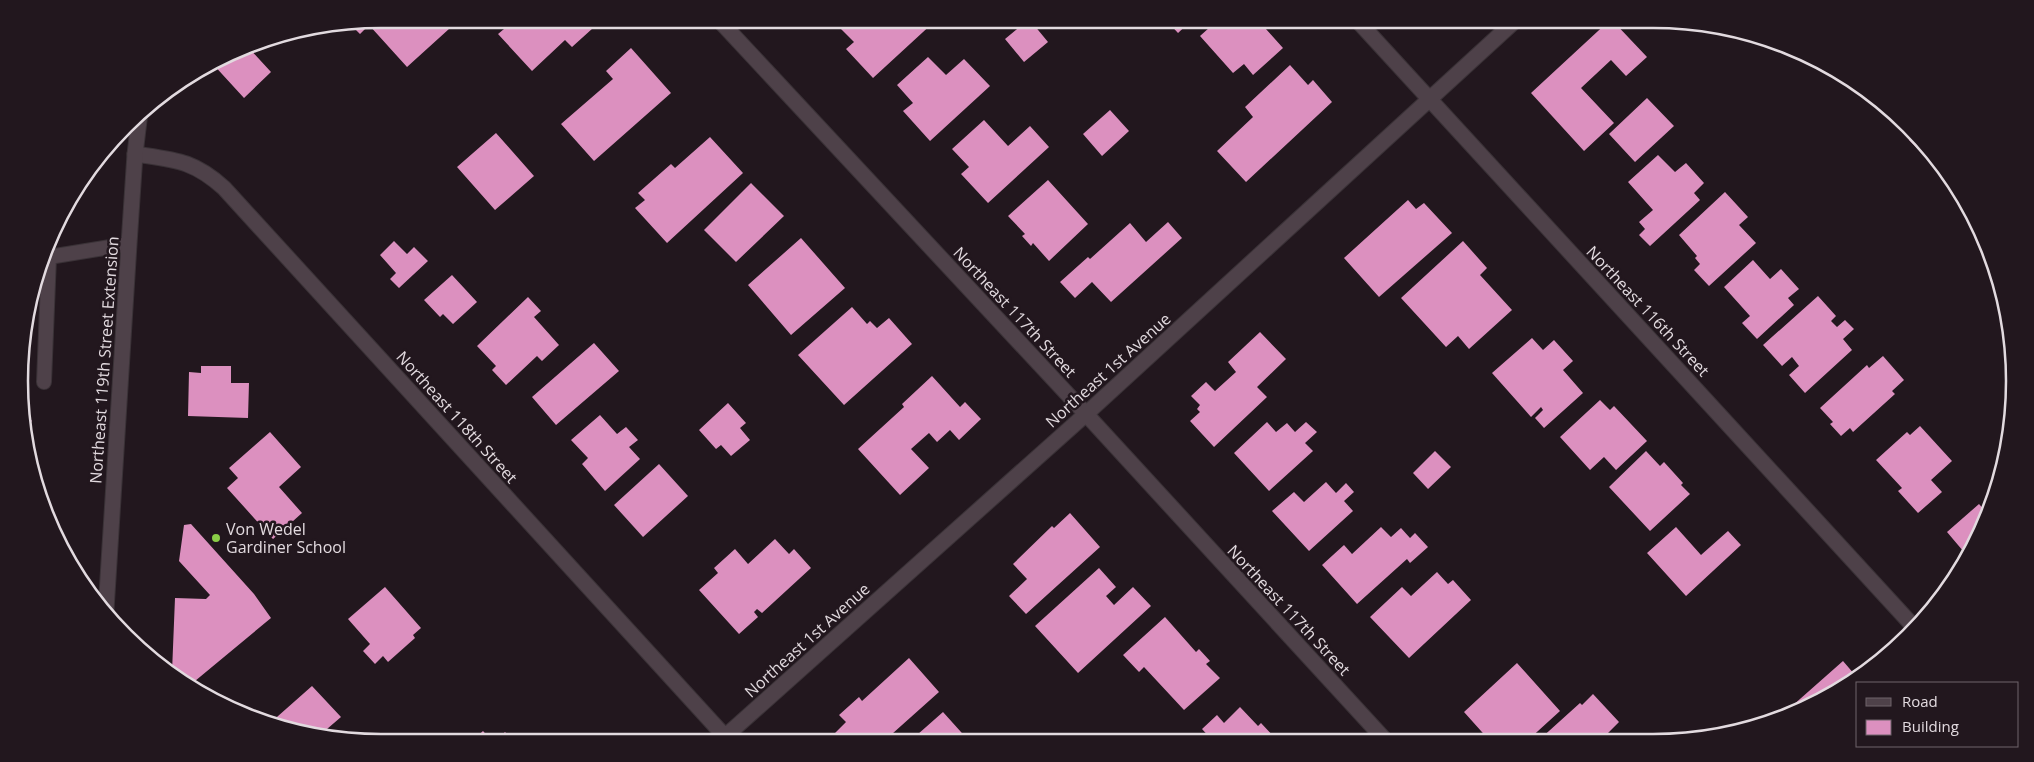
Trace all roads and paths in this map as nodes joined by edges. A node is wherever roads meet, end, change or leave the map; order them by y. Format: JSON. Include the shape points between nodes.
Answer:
{"nodes":[{"id":1,"x":726,"y":28,"type":"edge"},
{"id":2,"x":1364,"y":28,"type":"edge"},
{"id":3,"x":1507,"y":28,"type":"edge"},
{"id":4,"x":1430,"y":100,"type":"junction"},
{"id":5,"x":139,"y":124,"type":"edge"},
{"id":6,"x":135,"y":154,"type":"junction"},
{"id":7,"x":128,"y":244,"type":"junction"},
{"id":8,"x":50,"y":255,"type":"edge"},
{"id":9,"x":46,"y":268,"type":"edge"},
{"id":10,"x":44,"y":382,"type":"dead end"},
{"id":11,"x":1086,"y":414,"type":"junction"},
{"id":12,"x":106,"y":603,"type":"edge"},
{"id":13,"x":1910,"y":623,"type":"edge"},
{"id":14,"x":719,"y":734,"type":"edge"},
{"id":15,"x":733,"y":734,"type":"edge"},
{"id":16,"x":1380,"y":734,"type":"edge"}],
"edges":[{"from":1,"to":11,"type":"street","name":"Northeast 117th Street"},
{"from":2,"to":4,"type":"street","name":"Northeast 116th Street"},
{"from":3,"to":4,"type":"street","name":"Northeast 1st Avenue"},
{"from":4,"to":11,"type":"street","name":"Northeast 1st Avenue"},
{"from":4,"to":13,"type":"street","name":"Northeast 116th Street"},
{"from":5,"to":6,"type":"street","name":"Northeast 119th Street Extension"},
{"from":6,"to":7,"type":"street","name":"Northeast 119th Street Extension"},
{"from":6,"to":14,"type":"street","name":"Northeast 118th Street","via":[[186,162],[208,174],[224,188]]},
{"from":7,"to":8,"type":"lane"},
{"from":7,"to":12,"type":"street","name":"Northeast 119th Street Extension"},
{"from":9,"to":10,"type":"lane"},
{"from":11,"to":15,"type":"street","name":"Northeast 1st Avenue"},
{"from":11,"to":16,"type":"street","name":"Northeast 117th Street"}]}
